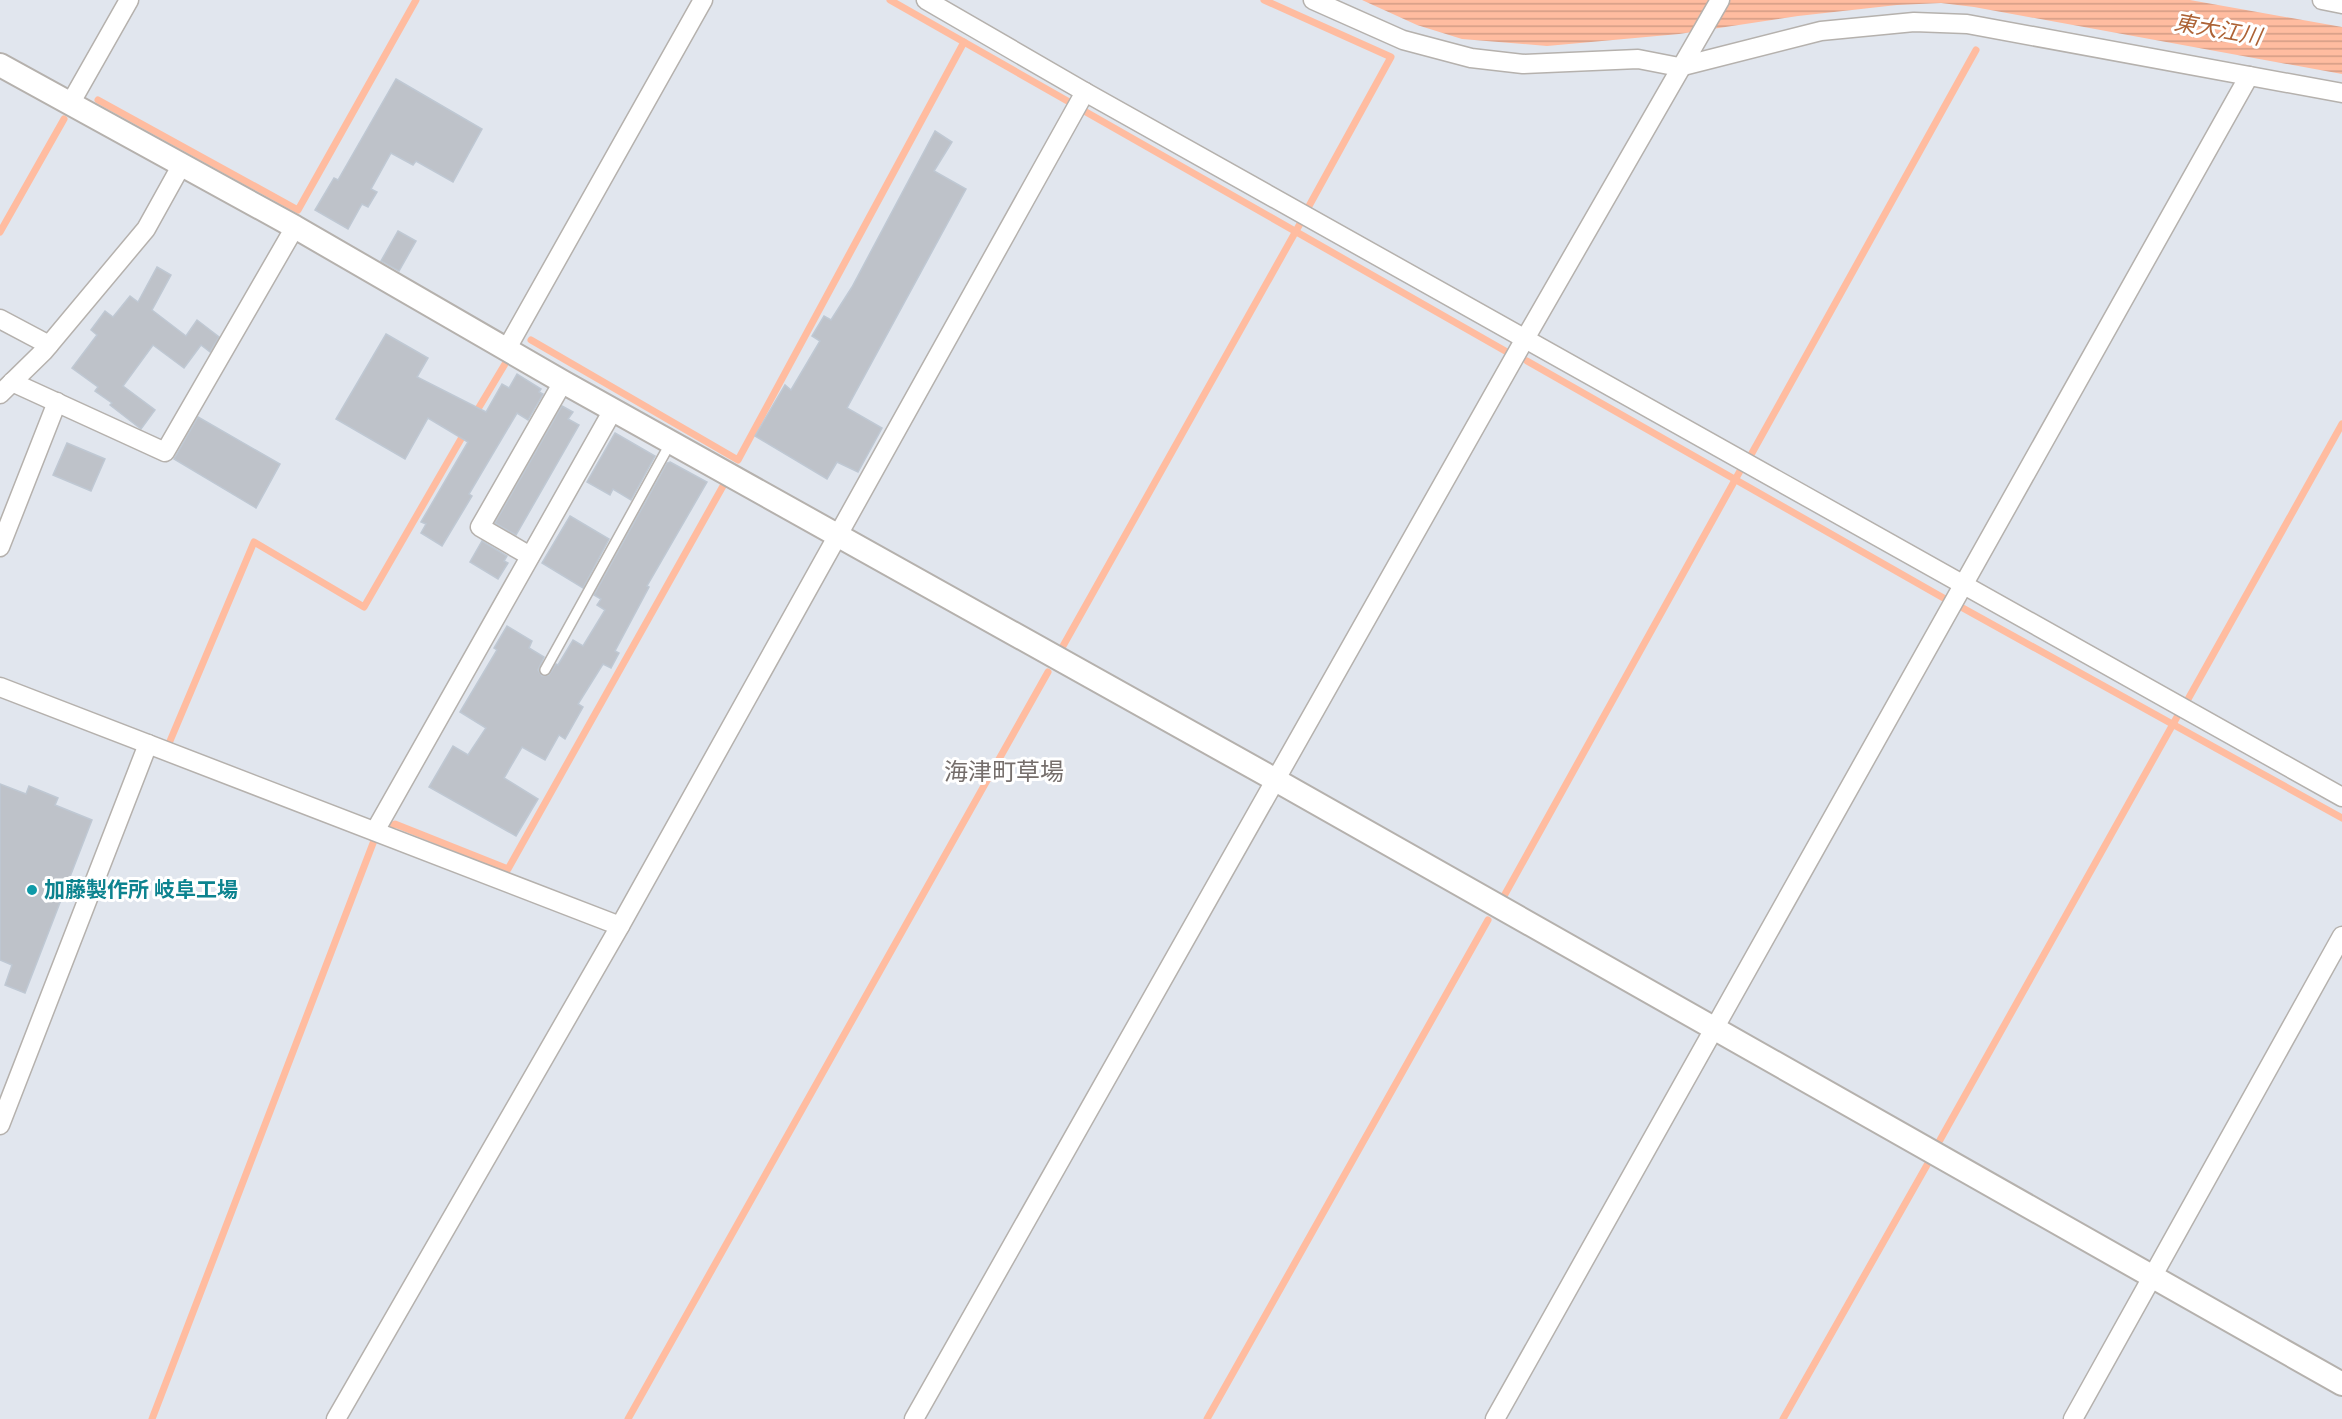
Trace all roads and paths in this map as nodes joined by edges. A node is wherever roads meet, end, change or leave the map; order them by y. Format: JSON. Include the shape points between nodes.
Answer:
{"nodes":[{"id":1,"x":129,"y":0,"type":"edge"},
{"id":2,"x":703,"y":0,"type":"edge"},
{"id":3,"x":926,"y":0,"type":"edge"},
{"id":4,"x":1313,"y":0,"type":"edge"},
{"id":5,"x":1720,"y":0,"type":"edge"},
{"id":6,"x":2322,"y":0,"type":"edge"},
{"id":7,"x":2342,"y":4,"type":"edge"},
{"id":8,"x":0,"y":65,"type":"edge"},
{"id":9,"x":1679,"y":67,"type":"junction"},
{"id":10,"x":2248,"y":76,"type":"junction"},
{"id":11,"x":1085,"y":92,"type":"junction"},
{"id":12,"x":2342,"y":93,"type":"edge"},
{"id":13,"x":70,"y":104,"type":"junction"},
{"id":14,"x":181,"y":166,"type":"junction"},
{"id":15,"x":295,"y":227,"type":"junction"},
{"id":16,"x":0,"y":318,"type":"edge"},
{"id":17,"x":1526,"y":337,"type":"junction"},
{"id":18,"x":49,"y":345,"type":"junction"},
{"id":19,"x":506,"y":350,"type":"junction"},
{"id":20,"x":563,"y":382,"type":"junction"},
{"id":21,"x":6,"y":388,"type":"edge"},
{"id":22,"x":57,"y":402,"type":"junction"},
{"id":23,"x":613,"y":410,"type":"junction"},
{"id":24,"x":671,"y":442,"type":"junction"},
{"id":25,"x":836,"y":535,"type":"junction"},
{"id":26,"x":0,"y":547,"type":"edge"},
{"id":27,"x":530,"y":556,"type":"junction"},
{"id":28,"x":1963,"y":583,"type":"junction"},
{"id":29,"x":545,"y":670,"type":"dead end"},
{"id":30,"x":0,"y":687,"type":"edge"},
{"id":31,"x":148,"y":744,"type":"junction"},
{"id":32,"x":1274,"y":779,"type":"junction"},
{"id":33,"x":2342,"y":797,"type":"edge"},
{"id":34,"x":375,"y":831,"type":"junction"},
{"id":35,"x":620,"y":926,"type":"junction"},
{"id":36,"x":2342,"y":936,"type":"edge"},
{"id":37,"x":1714,"y":1029,"type":"junction"},
{"id":38,"x":0,"y":1125,"type":"edge"},
{"id":39,"x":2153,"y":1277,"type":"junction"},
{"id":40,"x":2342,"y":1384,"type":"edge"},
{"id":41,"x":336,"y":1419,"type":"edge"},
{"id":42,"x":914,"y":1419,"type":"edge"},
{"id":43,"x":1495,"y":1419,"type":"edge"},
{"id":44,"x":2073,"y":1419,"type":"edge"}],
"edges":[{"from":1,"to":13,"type":"street"},
{"from":2,"to":19,"type":"street"},
{"from":3,"to":11,"type":"street"},
{"from":4,"to":9,"type":"street","via":[[1403,40],[1471,58],[1523,63],[1638,58]]},
{"from":5,"to":9,"type":"street"},
{"from":6,"to":7,"type":"street"},
{"from":8,"to":13,"type":"street"},
{"from":9,"to":10,"type":"street","via":[[1821,31],[1914,22],[1967,24]]},
{"from":9,"to":17,"type":"street"},
{"from":10,"to":12,"type":"street"},
{"from":10,"to":28,"type":"street"},
{"from":11,"to":17,"type":"street"},
{"from":11,"to":25,"type":"street"},
{"from":13,"to":14,"type":"street"},
{"from":14,"to":15,"type":"street"},
{"from":14,"to":18,"type":"street","via":[[146,229]]},
{"from":15,"to":19,"type":"street"},
{"from":15,"to":22,"type":"street","via":[[165,452]]},
{"from":16,"to":18,"type":"street"},
{"from":17,"to":28,"type":"street"},
{"from":17,"to":32,"type":"street"},
{"from":18,"to":21,"type":"street"},
{"from":19,"to":20,"type":"street"},
{"from":20,"to":23,"type":"street"},
{"from":20,"to":27,"type":"street","via":[[480,527]]},
{"from":21,"to":22,"type":"street"},
{"from":22,"to":26,"type":"street"},
{"from":23,"to":24,"type":"street"},
{"from":23,"to":27,"type":"street"},
{"from":24,"to":25,"type":"street"},
{"from":24,"to":29,"type":"lane"},
{"from":25,"to":32,"type":"street"},
{"from":25,"to":35,"type":"street"},
{"from":27,"to":34,"type":"street"},
{"from":28,"to":33,"type":"street"},
{"from":28,"to":37,"type":"street"},
{"from":30,"to":31,"type":"street"},
{"from":31,"to":34,"type":"street"},
{"from":31,"to":38,"type":"street"},
{"from":32,"to":37,"type":"street"},
{"from":32,"to":42,"type":"street"},
{"from":34,"to":35,"type":"street"},
{"from":35,"to":41,"type":"street"},
{"from":36,"to":39,"type":"street"},
{"from":37,"to":39,"type":"street"},
{"from":37,"to":43,"type":"street"},
{"from":39,"to":40,"type":"street"},
{"from":39,"to":44,"type":"street"}]}
